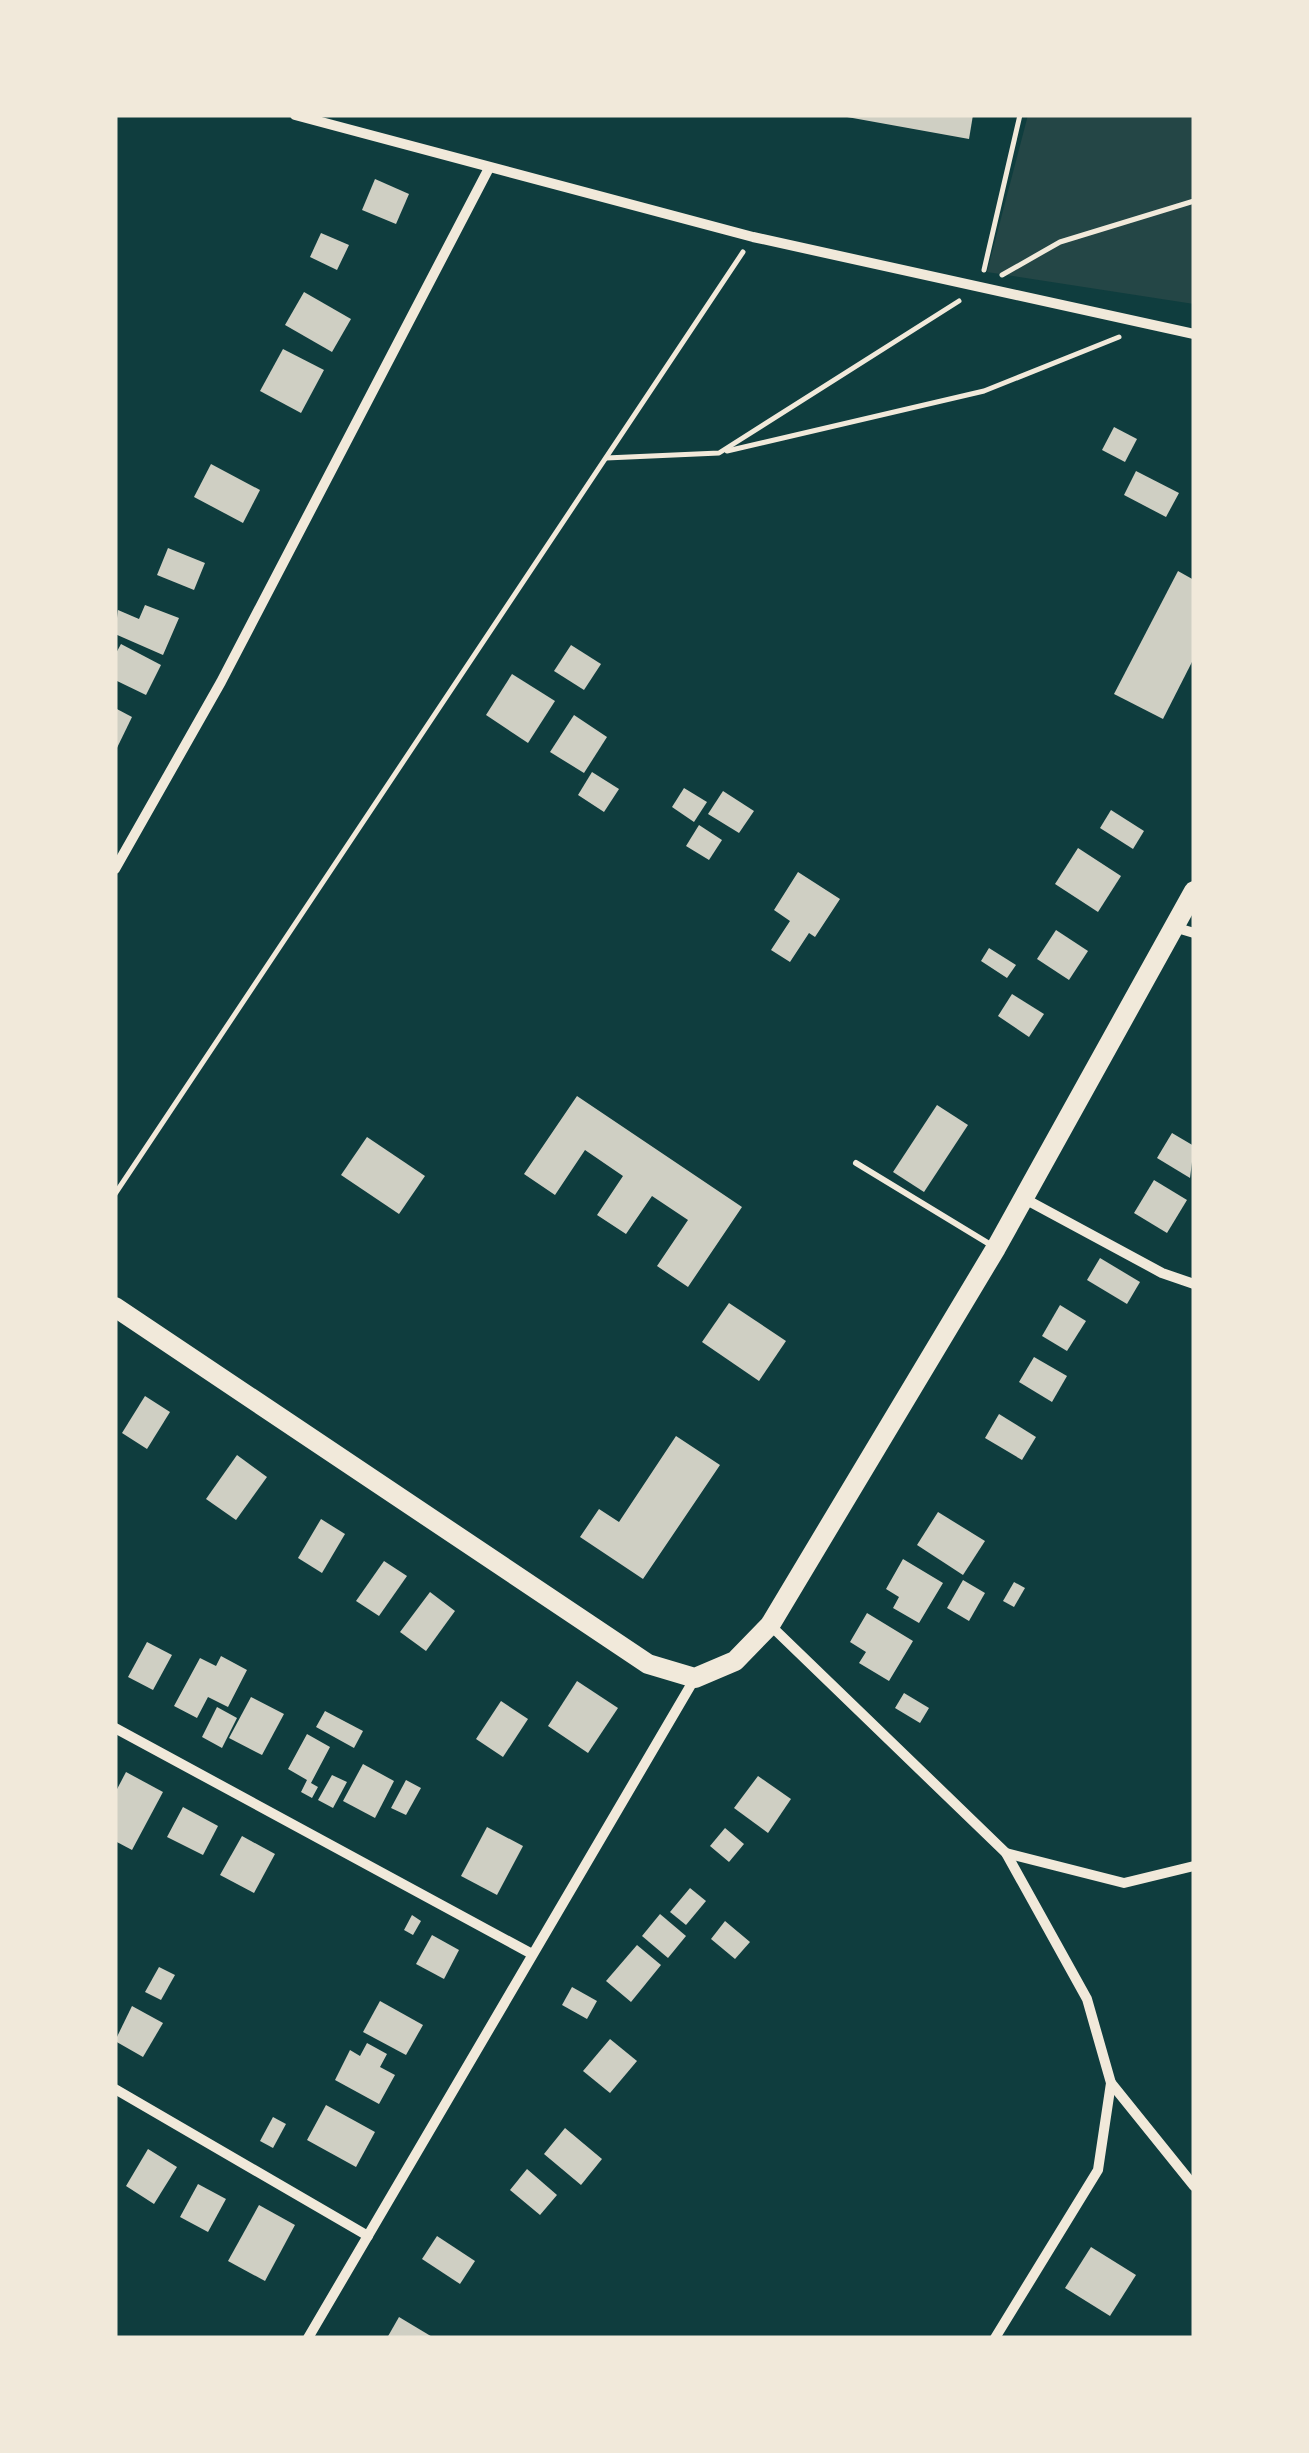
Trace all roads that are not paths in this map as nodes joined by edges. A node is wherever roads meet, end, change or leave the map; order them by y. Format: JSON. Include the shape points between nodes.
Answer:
{"nodes":[{"id":1,"x":295,"y":115,"type":"edge"},
{"id":2,"x":488,"y":170,"type":"junction"},
{"id":3,"x":1194,"y":334,"type":"edge"},
{"id":4,"x":115,"y":869,"type":"edge"},
{"id":5,"x":1194,"y":891,"type":"edge"},
{"id":6,"x":1184,"y":930,"type":"edge"},
{"id":7,"x":856,"y":1163,"type":"dead end"},
{"id":8,"x":1025,"y":1199,"type":"junction"},
{"id":9,"x":996,"y":1248,"type":"junction"},
{"id":10,"x":1194,"y":1284,"type":"edge"},
{"id":11,"x":115,"y":1307,"type":"edge"},
{"id":12,"x":770,"y":1625,"type":"junction"},
{"id":13,"x":695,"y":1678,"type":"junction"},
{"id":14,"x":115,"y":1728,"type":"edge"},
{"id":15,"x":1006,"y":1853,"type":"junction"},
{"id":16,"x":1194,"y":1866,"type":"edge"},
{"id":17,"x":532,"y":1954,"type":"junction"},
{"id":18,"x":1111,"y":2083,"type":"junction"},
{"id":19,"x":115,"y":2089,"type":"edge"},
{"id":20,"x":1194,"y":2186,"type":"edge"},
{"id":21,"x":368,"y":2236,"type":"junction"},
{"id":22,"x":308,"y":2338,"type":"edge"},
{"id":23,"x":995,"y":2338,"type":"edge"}],
"edges":[{"from":1,"to":2,"type":"street"},
{"from":2,"to":3,"type":"street","via":[[753,238]]},
{"from":2,"to":4,"type":"street","via":[[222,682]]},
{"from":5,"to":6,"type":"main road"},
{"from":6,"to":8,"type":"main road"},
{"from":7,"to":9,"type":"lane"},
{"from":8,"to":9,"type":"main road"},
{"from":8,"to":10,"type":"street"},
{"from":9,"to":12,"type":"main road"},
{"from":11,"to":13,"type":"main road","via":[[648,1664]]},
{"from":12,"to":13,"type":"main road","via":[[735,1661]]},
{"from":12,"to":15,"type":"street"},
{"from":13,"to":17,"type":"street"},
{"from":14,"to":17,"type":"street"},
{"from":15,"to":16,"type":"street","via":[[1124,1883]]},
{"from":15,"to":18,"type":"street","via":[[1087,1999]]},
{"from":17,"to":21,"type":"street"},
{"from":18,"to":20,"type":"street"},
{"from":18,"to":23,"type":"street","via":[[1098,2170]]},
{"from":19,"to":21,"type":"street"},
{"from":21,"to":22,"type":"street"}]}
